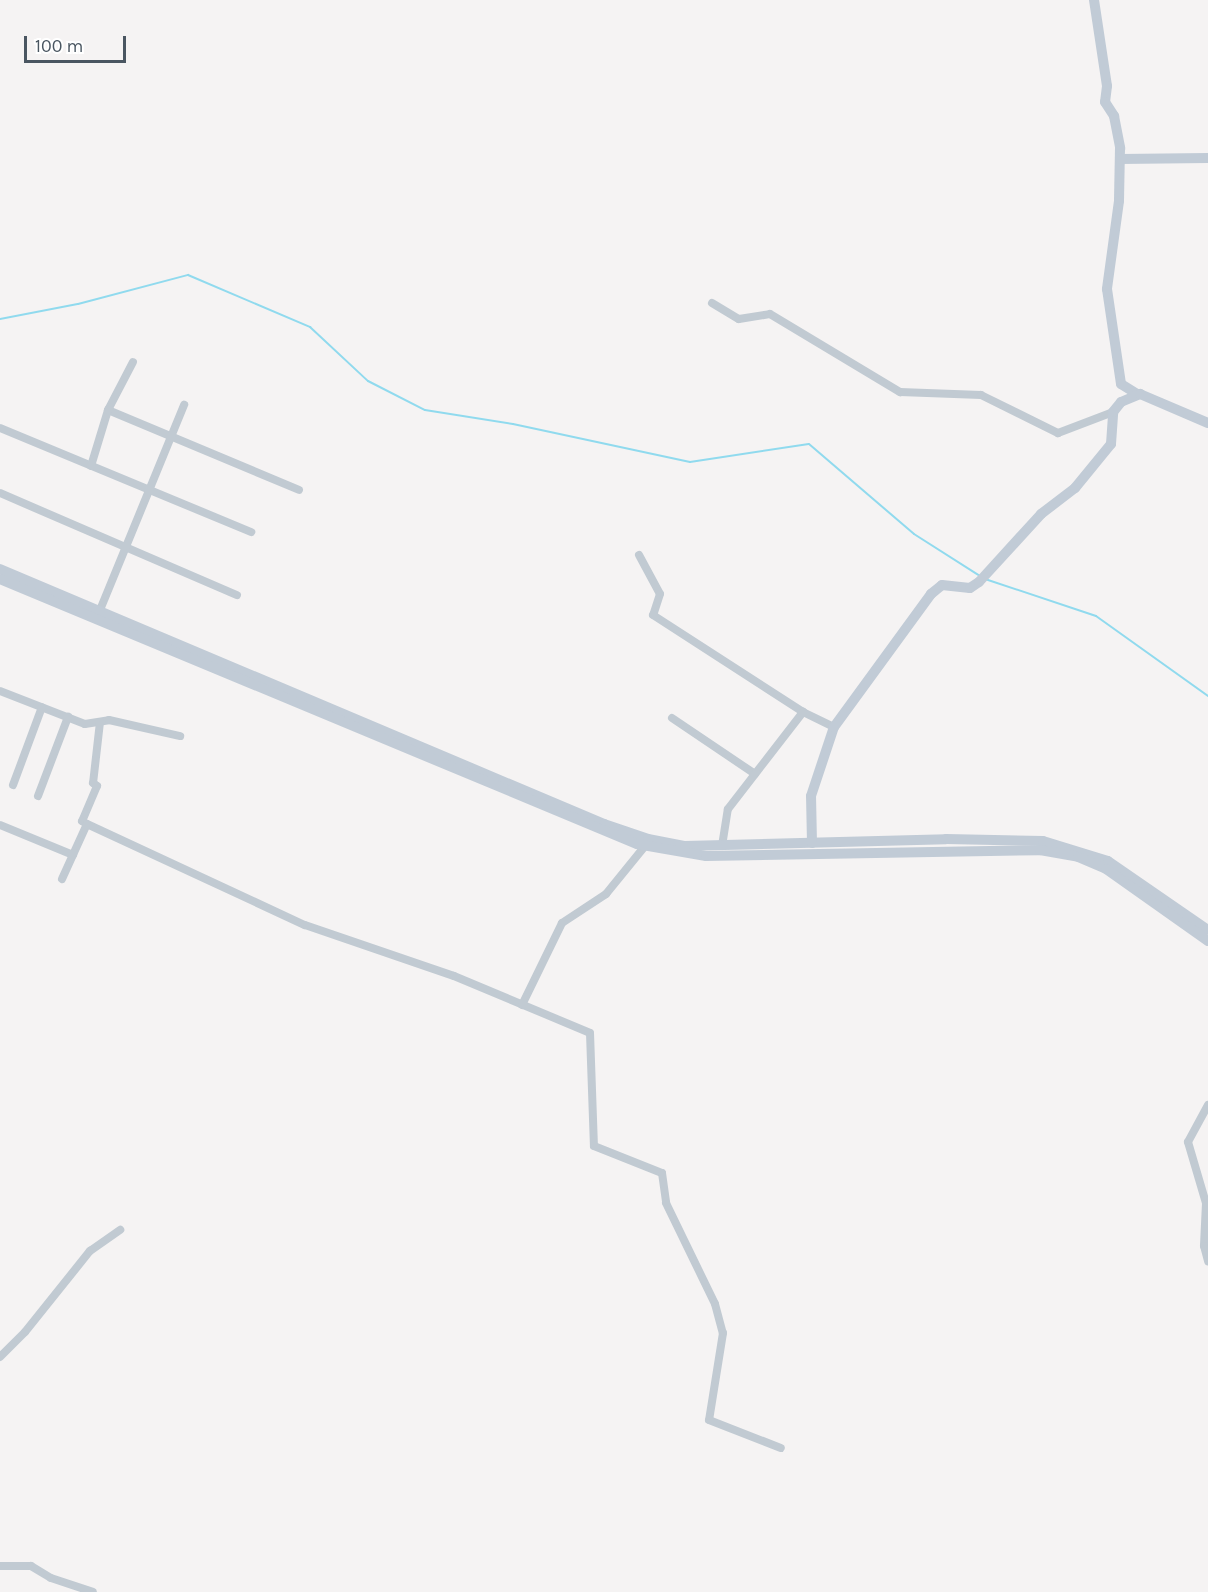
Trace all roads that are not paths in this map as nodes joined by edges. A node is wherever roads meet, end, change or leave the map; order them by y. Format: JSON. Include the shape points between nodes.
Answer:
{"nodes":[{"id":1,"x":1094,"y":0,"type":"edge"},
{"id":2,"x":1208,"y":158,"type":"edge"},
{"id":3,"x":1120,"y":159,"type":"junction"},
{"id":4,"x":712,"y":303,"type":"dead end"},
{"id":5,"x":133,"y":362,"type":"dead end"},
{"id":6,"x":1137,"y":394,"type":"junction"},
{"id":7,"x":184,"y":405,"type":"dead end"},
{"id":8,"x":108,"y":410,"type":"junction"},
{"id":9,"x":1113,"y":412,"type":"junction"},
{"id":10,"x":1208,"y":423,"type":"edge"},
{"id":11,"x":0,"y":428,"type":"edge"},
{"id":12,"x":172,"y":437,"type":"junction"},
{"id":13,"x":91,"y":466,"type":"junction"},
{"id":14,"x":150,"y":490,"type":"junction"},
{"id":15,"x":299,"y":490,"type":"dead end"},
{"id":16,"x":0,"y":493,"type":"edge"},
{"id":17,"x":251,"y":532,"type":"dead end"},
{"id":18,"x":128,"y":548,"type":"junction"},
{"id":19,"x":639,"y":555,"type":"dead end"},
{"id":20,"x":0,"y":568,"type":"edge"},
{"id":21,"x":0,"y":579,"type":"edge"},
{"id":22,"x":237,"y":594,"type":"dead end"},
{"id":23,"x":100,"y":610,"type":"junction"},
{"id":24,"x":0,"y":691,"type":"edge"},
{"id":25,"x":42,"y":707,"type":"junction"},
{"id":26,"x":803,"y":712,"type":"junction"},
{"id":27,"x":68,"y":717,"type":"junction"},
{"id":28,"x":672,"y":718,"type":"dead end"},
{"id":29,"x":100,"y":722,"type":"junction"},
{"id":30,"x":834,"y":727,"type":"junction"},
{"id":31,"x":180,"y":736,"type":"dead end"},
{"id":32,"x":755,"y":774,"type":"junction"},
{"id":33,"x":13,"y":785,"type":"dead end"},
{"id":34,"x":38,"y":796,"type":"dead end"},
{"id":35,"x":87,"y":824,"type":"junction"},
{"id":36,"x":0,"y":825,"type":"edge"},
{"id":37,"x":812,"y":843,"type":"junction"},
{"id":38,"x":645,"y":846,"type":"junction"},
{"id":39,"x":722,"y":846,"type":"junction"},
{"id":40,"x":73,"y":855,"type":"junction"},
{"id":41,"x":62,"y":879,"type":"dead end"},
{"id":42,"x":1208,"y":930,"type":"edge"},
{"id":43,"x":1208,"y":941,"type":"edge"},
{"id":44,"x":522,"y":1005,"type":"junction"},
{"id":45,"x":1208,"y":1105,"type":"edge"},
{"id":46,"x":120,"y":1230,"type":"dead end"},
{"id":47,"x":1208,"y":1261,"type":"edge"},
{"id":48,"x":0,"y":1357,"type":"edge"},
{"id":49,"x":780,"y":1448,"type":"dead end"},
{"id":50,"x":0,"y":1566,"type":"edge"},
{"id":51,"x":93,"y":1592,"type":"edge"}],
"edges":[{"from":1,"to":3,"type":"main road","via":[[1107,86],[1105,102],[1114,116]]},
{"from":2,"to":3,"type":"main road"},
{"from":3,"to":6,"type":"main road","via":[[1119,201],[1107,289],[1121,384]]},
{"from":4,"to":9,"type":"street","via":[[739,319],[770,314],[900,392],[981,395],[1058,433]]},
{"from":5,"to":8,"type":"street"},
{"from":6,"to":9,"type":"main road","via":[[1121,402]]},
{"from":6,"to":10,"type":"main road"},
{"from":7,"to":12,"type":"street"},
{"from":8,"to":12,"type":"street"},
{"from":8,"to":13,"type":"street"},
{"from":9,"to":30,"type":"main road","via":[[1111,444],[1075,488],[1041,514],[970,588],[942,585],[930,594]]},
{"from":11,"to":13,"type":"street"},
{"from":12,"to":14,"type":"street"},
{"from":12,"to":15,"type":"street"},
{"from":13,"to":14,"type":"street"},
{"from":14,"to":17,"type":"street"},
{"from":14,"to":18,"type":"street"},
{"from":16,"to":18,"type":"street"},
{"from":18,"to":22,"type":"street"},
{"from":18,"to":23,"type":"street"},
{"from":19,"to":26,"type":"street","via":[[660,594],[653,615]]},
{"from":20,"to":23,"type":"main road"},
{"from":21,"to":38,"type":"main road","via":[[591,828]]},
{"from":23,"to":39,"type":"main road","via":[[604,824],[648,839],[686,846]]},
{"from":24,"to":25,"type":"street"},
{"from":25,"to":27,"type":"street"},
{"from":25,"to":33,"type":"street"},
{"from":26,"to":30,"type":"street"},
{"from":26,"to":32,"type":"street"},
{"from":27,"to":29,"type":"street","via":[[85,724]]},
{"from":27,"to":34,"type":"street"},
{"from":28,"to":32,"type":"street"},
{"from":29,"to":31,"type":"street","via":[[109,720]]},
{"from":29,"to":35,"type":"street","via":[[93,783],[97,786],[82,820]]},
{"from":30,"to":37,"type":"main road","via":[[812,796]]},
{"from":32,"to":39,"type":"street","via":[[728,809]]},
{"from":35,"to":40,"type":"street"},
{"from":35,"to":44,"type":"street","via":[[305,925],[454,975]]},
{"from":36,"to":40,"type":"street"},
{"from":37,"to":39,"type":"main road"},
{"from":37,"to":42,"type":"main road","via":[[1043,841],[1108,861]]},
{"from":38,"to":43,"type":"main road","via":[[706,856],[1040,850],[1078,857],[1106,869]]},
{"from":38,"to":44,"type":"street","via":[[606,894],[562,923]]},
{"from":40,"to":41,"type":"street"},
{"from":44,"to":49,"type":"street","via":[[590,1033],[594,1146],[662,1173],[666,1203],[715,1304],[723,1333],[709,1420]]},
{"from":45,"to":47,"type":"street","via":[[1188,1142],[1206,1203],[1204,1246]]},
{"from":46,"to":48,"type":"street","via":[[90,1251]]},
{"from":50,"to":51,"type":"street","via":[[31,1566],[51,1578]]}]}
